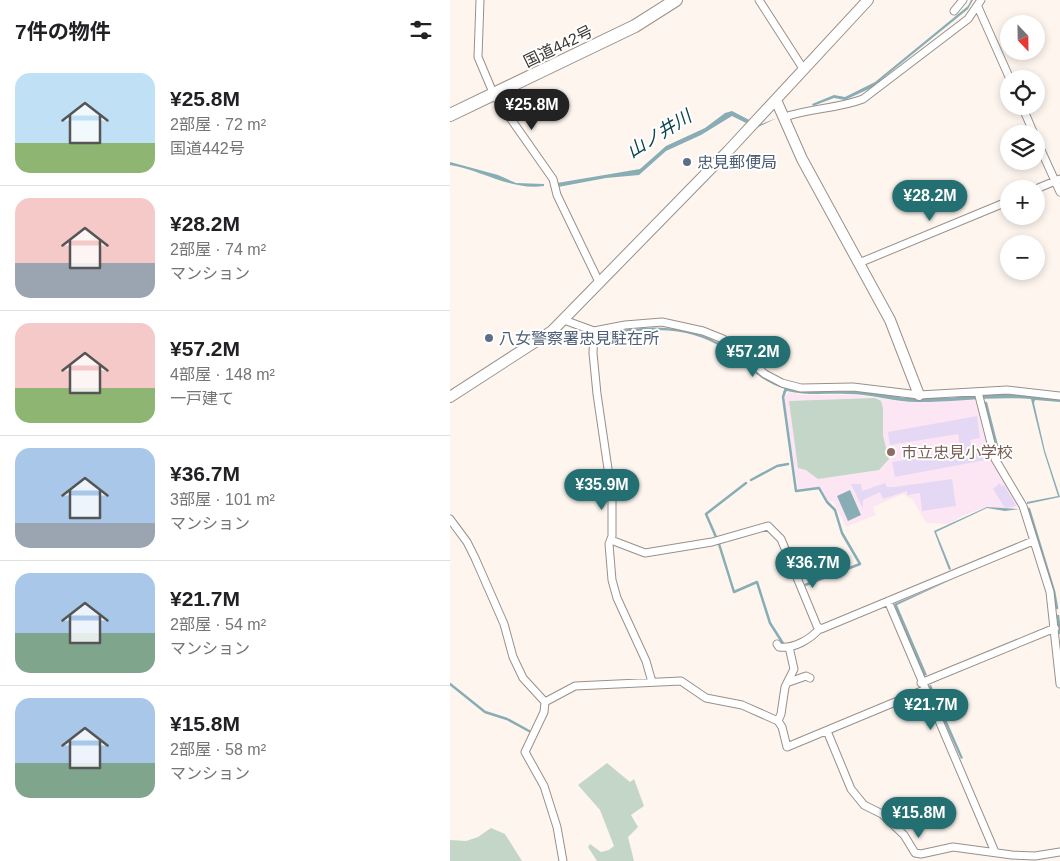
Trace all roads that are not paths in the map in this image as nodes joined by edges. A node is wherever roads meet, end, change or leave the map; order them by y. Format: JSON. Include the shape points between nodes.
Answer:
{"nodes":[{"id":1,"x":480,"y":0,"type":"edge"},
{"id":2,"x":676,"y":0,"type":"edge"},
{"id":3,"x":759,"y":0,"type":"edge"},
{"id":4,"x":868,"y":0,"type":"edge"},
{"id":5,"x":963,"y":0,"type":"edge"},
{"id":6,"x":978,"y":2,"type":"edge"},
{"id":7,"x":954,"y":12,"type":"dead end"},
{"id":8,"x":804,"y":70,"type":"junction"},
{"id":9,"x":1006,"y":70,"type":"edge"},
{"id":10,"x":494,"y":94,"type":"junction"},
{"id":11,"x":776,"y":100,"type":"junction"},
{"id":12,"x":450,"y":115,"type":"edge"},
{"id":13,"x":785,"y":117,"type":"junction"},
{"id":14,"x":1045,"y":156,"type":"edge"},
{"id":15,"x":1058,"y":180,"type":"edge"},
{"id":16,"x":1045,"y":185,"type":"edge"},
{"id":17,"x":1060,"y":192,"type":"edge"},
{"id":18,"x":1000,"y":205,"type":"edge"},
{"id":19,"x":859,"y":263,"type":"junction"},
{"id":20,"x":599,"y":282,"type":"junction"},
{"id":21,"x":564,"y":320,"type":"junction"},
{"id":22,"x":594,"y":331,"type":"junction"},
{"id":23,"x":978,"y":392,"type":"junction"},
{"id":24,"x":919,"y":395,"type":"junction"},
{"id":25,"x":1060,"y":396,"type":"edge"},
{"id":26,"x":450,"y":397,"type":"edge"},
{"id":27,"x":450,"y":519,"type":"edge"},
{"id":28,"x":457,"y":530,"type":"junction"},
{"id":29,"x":450,"y":534,"type":"edge"},
{"id":30,"x":611,"y":540,"type":"junction"},
{"id":31,"x":1033,"y":541,"type":"junction"},
{"id":32,"x":888,"y":601,"type":"junction"},
{"id":33,"x":820,"y":628,"type":"junction"},
{"id":34,"x":1055,"y":628,"type":"junction"},
{"id":35,"x":777,"y":644,"type":"dead end"},
{"id":36,"x":788,"y":647,"type":"junction"},
{"id":37,"x":810,"y":678,"type":"dead end"},
{"id":38,"x":652,"y":682,"type":"junction"},
{"id":39,"x":788,"y":682,"type":"junction"},
{"id":40,"x":1060,"y":684,"type":"edge"},
{"id":41,"x":923,"y":686,"type":"junction"},
{"id":42,"x":545,"y":702,"type":"junction"},
{"id":43,"x":778,"y":721,"type":"junction"},
{"id":44,"x":827,"y":731,"type":"junction"},
{"id":45,"x":995,"y":852,"type":"junction"},
{"id":46,"x":1060,"y":852,"type":"edge"},
{"id":47,"x":563,"y":861,"type":"edge"}],
"edges":[{"from":1,"to":10,"type":"street","via":[[478,57]]},
{"from":2,"to":10,"type":"highway","name":"国道442号","via":[[635,26]]},
{"from":3,"to":8,"type":"street"},
{"from":4,"to":8,"type":"street"},
{"from":5,"to":7,"type":"street"},
{"from":6,"to":9,"type":"street"},
{"from":6,"to":13,"type":"street","via":[[968,19],[863,99],[844,106],[804,110]]},
{"from":8,"to":11,"type":"street"},
{"from":10,"to":12,"type":"highway","name":"国道442号"},
{"from":10,"to":20,"type":"street","via":[[553,179],[557,195]]},
{"from":11,"to":13,"type":"street"},
{"from":11,"to":20,"type":"street"},
{"from":13,"to":19,"type":"street","via":[[802,159]]},
{"from":14,"to":15,"type":"street"},
{"from":15,"to":16,"type":"street"},
{"from":15,"to":17,"type":"street"},
{"from":18,"to":19,"type":"street"},
{"from":19,"to":24,"type":"street","via":[[900,341]]},
{"from":20,"to":21,"type":"street"},
{"from":21,"to":22,"type":"street"},
{"from":21,"to":26,"type":"street","via":[[542,338]]},
{"from":22,"to":24,"type":"street","via":[[662,322],[723,339],[765,374],[801,388],[853,387]]},
{"from":22,"to":30,"type":"street","via":[[597,394],[612,496]]},
{"from":23,"to":24,"type":"street"},
{"from":23,"to":25,"type":"street","via":[[1007,390]]},
{"from":23,"to":31,"type":"street","via":[[995,459],[1023,506]]},
{"from":27,"to":28,"type":"street"},
{"from":28,"to":29,"type":"street"},
{"from":28,"to":42,"type":"street","via":[[467,542],[504,624],[523,678]]},
{"from":30,"to":33,"type":"street","via":[[645,553],[712,542],[768,526],[781,539]]},
{"from":30,"to":38,"type":"street","via":[[611,571],[617,598],[646,661]]},
{"from":31,"to":32,"type":"street"},
{"from":31,"to":34,"type":"street","via":[[1050,592]]},
{"from":32,"to":33,"type":"street"},
{"from":32,"to":41,"type":"street"},
{"from":33,"to":36,"type":"street","via":[[804,641]]},
{"from":34,"to":40,"type":"street"},
{"from":34,"to":41,"type":"street"},
{"from":35,"to":36,"type":"street"},
{"from":36,"to":39,"type":"street","via":[[794,669]]},
{"from":37,"to":39,"type":"street","via":[[806,676]]},
{"from":38,"to":42,"type":"street","via":[[575,686]]},
{"from":38,"to":43,"type":"street","via":[[681,681],[706,698],[742,705]]},
{"from":39,"to":43,"type":"street"},
{"from":41,"to":44,"type":"street"},
{"from":41,"to":45,"type":"street"},
{"from":42,"to":47,"type":"street","via":[[544,712],[525,752],[544,786],[557,826]]},
{"from":43,"to":44,"type":"street","via":[[787,747]]},
{"from":44,"to":45,"type":"street","via":[[851,789],[864,805],[882,814],[904,835],[915,853],[953,847]]},
{"from":45,"to":46,"type":"street","via":[[1035,856]]}]}
